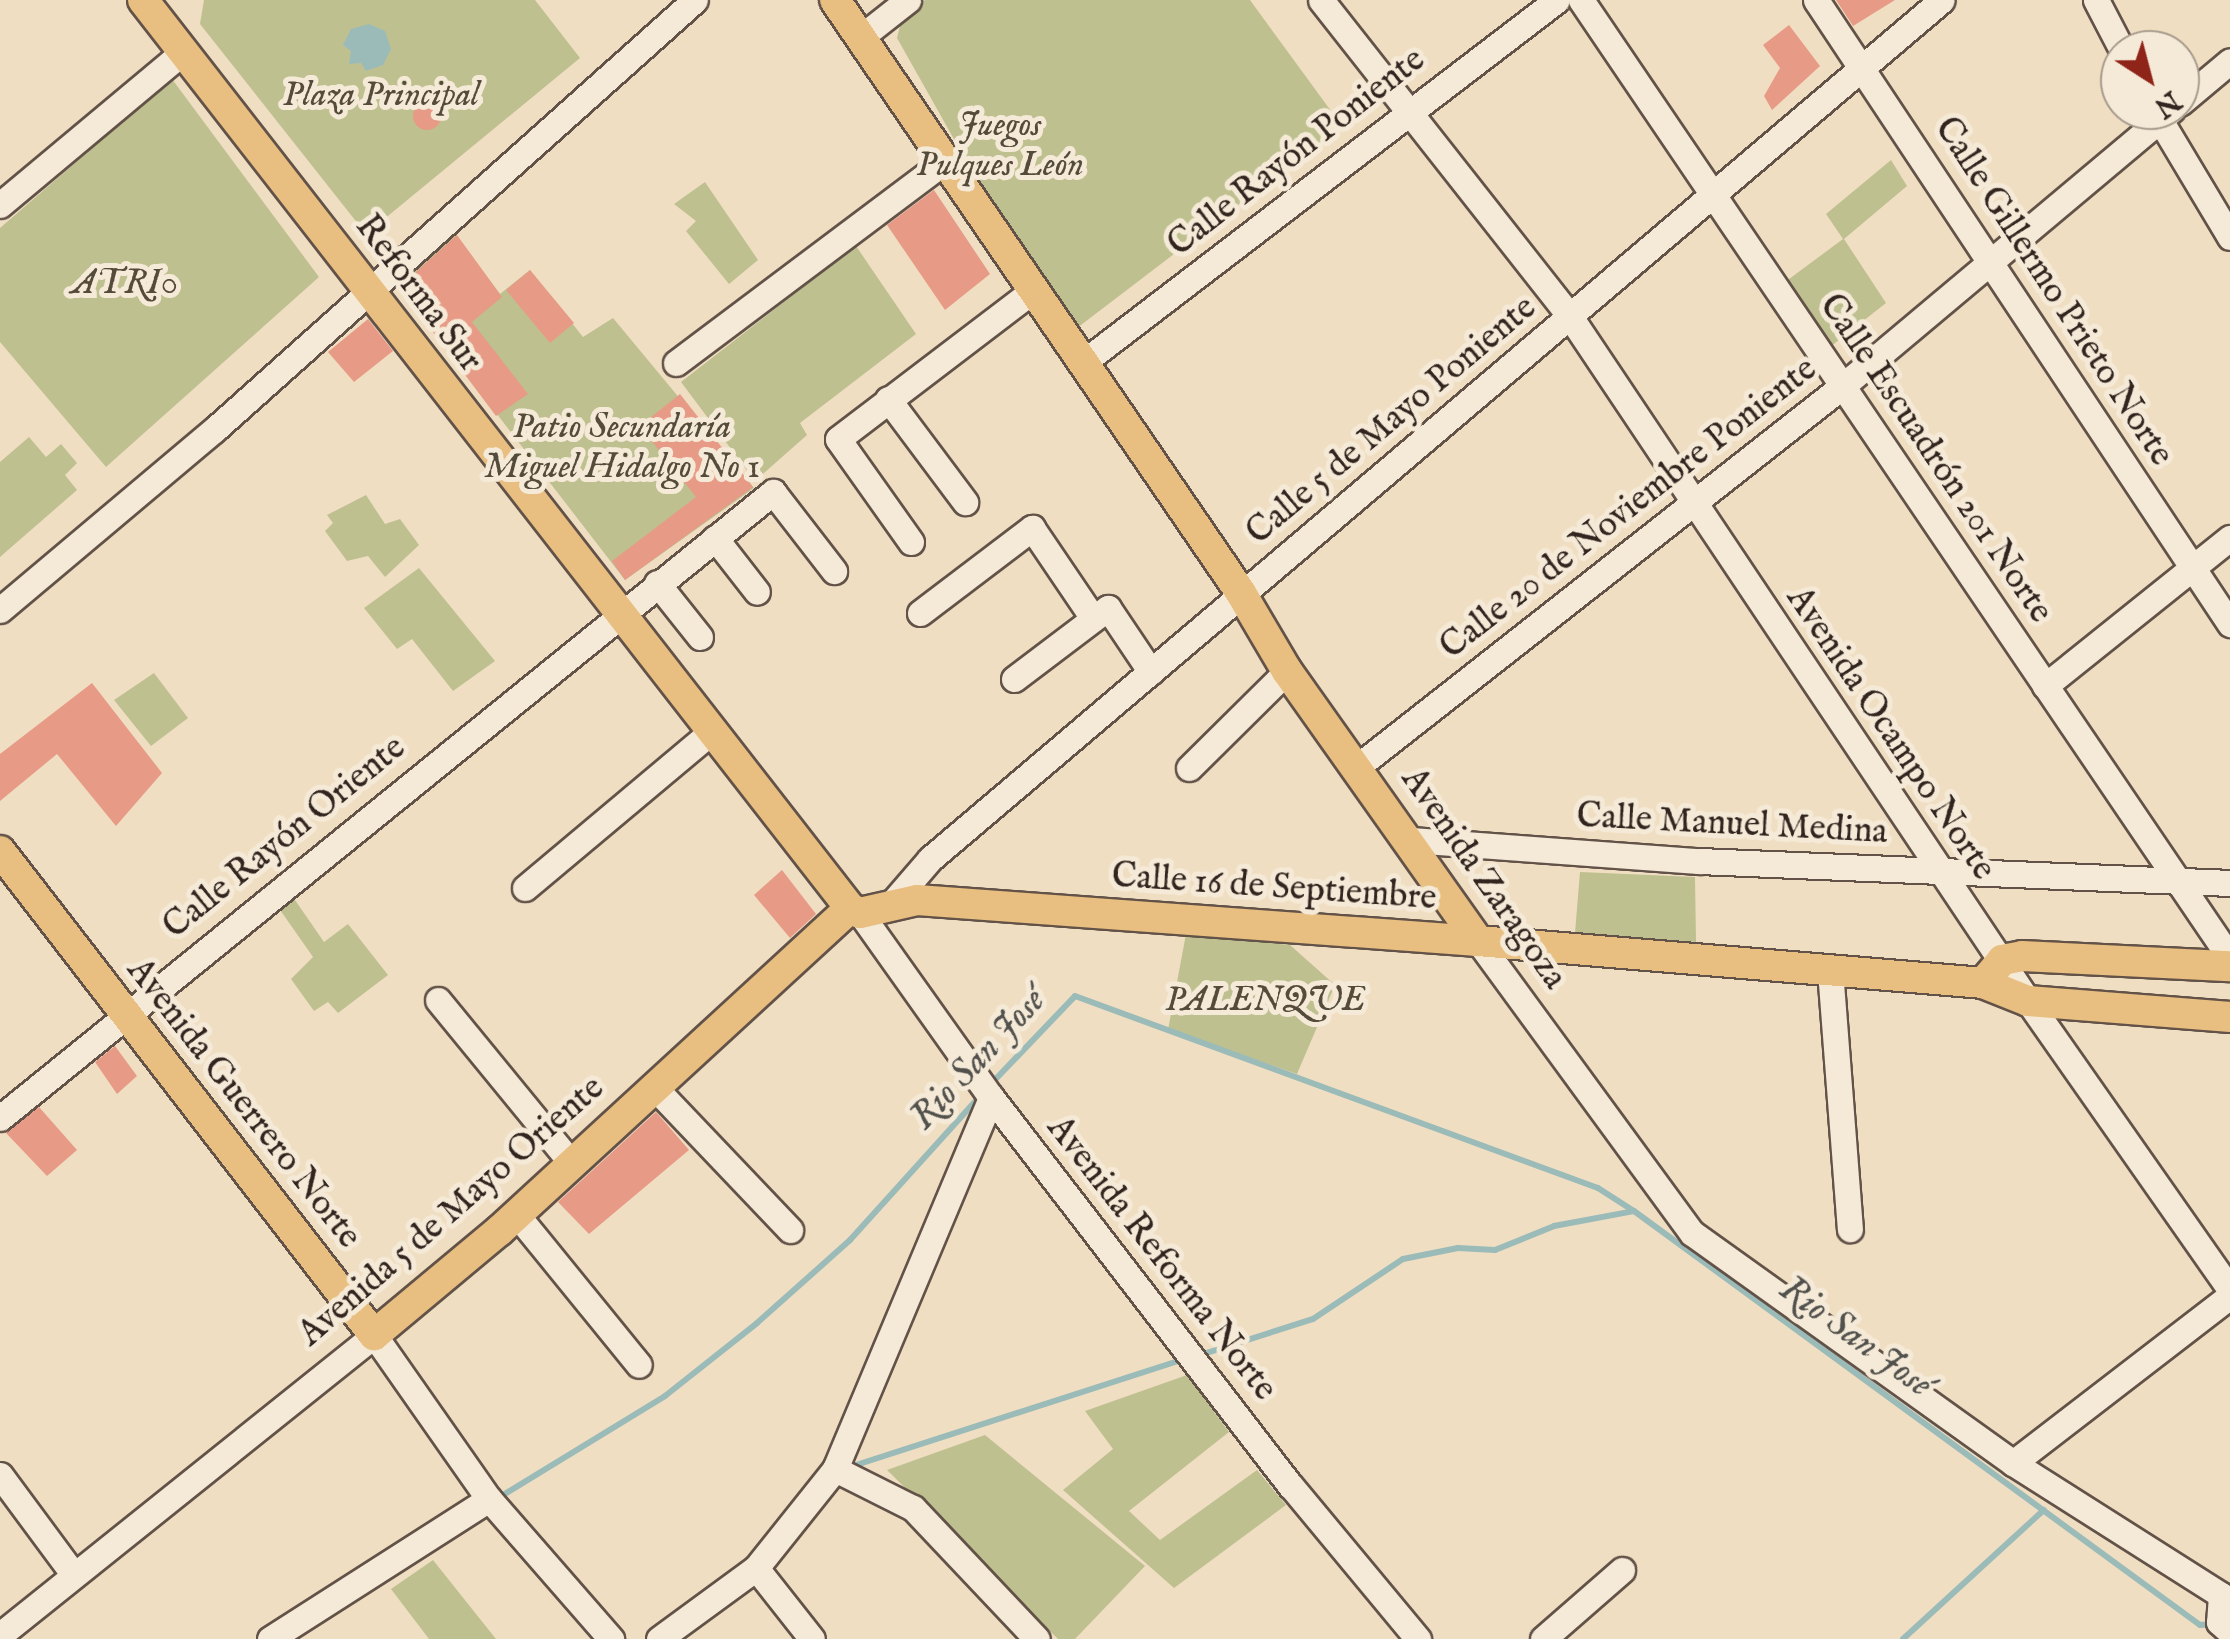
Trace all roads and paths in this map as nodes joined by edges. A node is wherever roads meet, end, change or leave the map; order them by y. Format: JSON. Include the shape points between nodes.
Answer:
{"nodes":[{"id":1,"x":695,"y":0,"type":"edge"},
{"id":2,"x":835,"y":0,"type":"edge"},
{"id":3,"x":908,"y":0,"type":"edge"},
{"id":4,"x":1321,"y":0,"type":"edge"},
{"id":5,"x":1557,"y":0,"type":"edge"},
{"id":6,"x":1582,"y":0,"type":"edge"},
{"id":7,"x":1816,"y":0,"type":"edge"},
{"id":8,"x":1942,"y":0,"type":"edge"},
{"id":9,"x":2096,"y":0,"type":"edge"},
{"id":10,"x":156,"y":5,"type":"edge"},
{"id":11,"x":2112,"y":30,"type":"edge"},
{"id":12,"x":861,"y":37,"type":"junction"},
{"id":13,"x":184,"y":51,"type":"junction"},
{"id":14,"x":2230,"y":61,"type":"edge"},
{"id":15,"x":1863,"y":66,"type":"junction"},
{"id":16,"x":2200,"y":86,"type":"edge"},
{"id":17,"x":1404,"y":113,"type":"junction"},
{"id":18,"x":2143,"y":130,"type":"edge"},
{"id":19,"x":2171,"y":130,"type":"edge"},
{"id":20,"x":942,"y":164,"type":"junction"},
{"id":21,"x":1713,"y":195,"type":"junction"},
{"id":22,"x":0,"y":206,"type":"edge"},
{"id":23,"x":2230,"y":237,"type":"edge"},
{"id":24,"x":1990,"y":263,"type":"junction"},
{"id":25,"x":369,"y":291,"type":"junction"},
{"id":26,"x":1032,"y":291,"type":"junction"},
{"id":27,"x":1571,"y":318,"type":"junction"},
{"id":28,"x":676,"y":364,"type":"dead end"},
{"id":29,"x":1082,"y":364,"type":"junction"},
{"id":30,"x":1845,"y":384,"type":"junction"},
{"id":31,"x":888,"y":399,"type":"junction"},
{"id":32,"x":965,"y":502,"type":"dead end"},
{"id":33,"x":1692,"y":507,"type":"junction"},
{"id":34,"x":716,"y":538,"type":"junction"},
{"id":35,"x":2230,"y":538,"type":"edge"},
{"id":36,"x":911,"y":542,"type":"dead end"},
{"id":37,"x":2194,"y":568,"type":"junction"},
{"id":38,"x":834,"y":571,"type":"dead end"},
{"id":39,"x":656,"y":583,"type":"junction"},
{"id":40,"x":757,"y":592,"type":"dead end"},
{"id":41,"x":1240,"y":592,"type":"junction"},
{"id":42,"x":0,"y":610,"type":"edge"},
{"id":43,"x":616,"y":614,"type":"junction"},
{"id":44,"x":920,"y":614,"type":"dead end"},
{"id":45,"x":1093,"y":618,"type":"junction"},
{"id":46,"x":2230,"y":624,"type":"edge"},
{"id":47,"x":700,"y":637,"type":"dead end"},
{"id":48,"x":1287,"y":671,"type":"junction"},
{"id":49,"x":1151,"y":672,"type":"junction"},
{"id":50,"x":1014,"y":679,"type":"dead end"},
{"id":51,"x":2044,"y":686,"type":"junction"},
{"id":52,"x":713,"y":730,"type":"junction"},
{"id":53,"x":1358,"y":767,"type":"junction"},
{"id":54,"x":1189,"y":768,"type":"dead end"},
{"id":55,"x":1410,"y":840,"type":"junction"},
{"id":56,"x":0,"y":851,"type":"edge"},
{"id":57,"x":1941,"y":870,"type":"junction"},
{"id":58,"x":2178,"y":878,"type":"junction"},
{"id":59,"x":2230,"y":883,"type":"edge"},
{"id":60,"x":525,"y":888,"type":"dead end"},
{"id":61,"x":894,"y":902,"type":"junction"},
{"id":62,"x":855,"y":911,"type":"junction"},
{"id":63,"x":1478,"y":941,"type":"junction"},
{"id":64,"x":2230,"y":958,"type":"edge"},
{"id":65,"x":2230,"y":966,"type":"edge"},
{"id":66,"x":1830,"y":970,"type":"junction"},
{"id":67,"x":1992,"y":972,"type":"junction"},
{"id":68,"x":438,"y":1000,"type":"dead end"},
{"id":69,"x":2028,"y":1001,"type":"junction"},
{"id":70,"x":124,"y":1013,"type":"junction"},
{"id":71,"x":2230,"y":1016,"type":"edge"},
{"id":72,"x":653,"y":1086,"type":"junction"},
{"id":73,"x":991,"y":1097,"type":"junction"},
{"id":74,"x":0,"y":1118,"type":"edge"},
{"id":75,"x":570,"y":1161,"type":"junction"},
{"id":76,"x":517,"y":1215,"type":"junction"},
{"id":77,"x":1850,"y":1229,"type":"dead end"},
{"id":78,"x":790,"y":1230,"type":"dead end"},
{"id":79,"x":2230,"y":1293,"type":"edge"},
{"id":80,"x":374,"y":1335,"type":"junction"},
{"id":81,"x":638,"y":1364,"type":"dead end"},
{"id":82,"x":2013,"y":1462,"type":"junction"},
{"id":83,"x":836,"y":1469,"type":"junction"},
{"id":84,"x":0,"y":1475,"type":"edge"},
{"id":85,"x":489,"y":1499,"type":"junction"},
{"id":86,"x":756,"y":1568,"type":"junction"},
{"id":87,"x":1622,"y":1570,"type":"dead end"},
{"id":88,"x":74,"y":1574,"type":"junction"},
{"id":89,"x":2225,"y":1597,"type":"edge"},
{"id":90,"x":2230,"y":1632,"type":"edge"},
{"id":91,"x":0,"y":1636,"type":"edge"},
{"id":92,"x":276,"y":1636,"type":"edge"},
{"id":93,"x":611,"y":1639,"type":"edge"},
{"id":94,"x":659,"y":1639,"type":"edge"},
{"id":95,"x":812,"y":1639,"type":"edge"},
{"id":96,"x":1036,"y":1639,"type":"edge"},
{"id":97,"x":1418,"y":1639,"type":"edge"},
{"id":98,"x":1543,"y":1639,"type":"edge"}],
"edges":[{"from":1,"to":25,"type":"street"},
{"from":2,"to":12,"type":"main road","name":"Avenida Zaragoza"},
{"from":3,"to":12,"type":"street"},
{"from":4,"to":17,"type":"street"},
{"from":5,"to":17,"type":"street","name":"Calle Rayón Poniente"},
{"from":6,"to":21,"type":"street","name":"Calle Escuadrón 201 Norte"},
{"from":7,"to":15,"type":"street","name":"Calle Gillermo Prieto Norte"},
{"from":8,"to":15,"type":"street","name":"Calle 5 de Mayo Poniente"},
{"from":9,"to":11,"type":"street"},
{"from":10,"to":13,"type":"main road","name":"Reforma Sur"},
{"from":12,"to":20,"type":"main road","name":"Avenida Zaragoza"},
{"from":13,"to":22,"type":"street"},
{"from":13,"to":25,"type":"main road","name":"Reforma Sur"},
{"from":14,"to":16,"type":"street"},
{"from":15,"to":21,"type":"street","name":"Calle 5 de Mayo Poniente"},
{"from":15,"to":24,"type":"street","name":"Calle Gillermo Prieto Norte"},
{"from":17,"to":27,"type":"street"},
{"from":17,"to":29,"type":"street","name":"Calle Rayón Poniente"},
{"from":18,"to":24,"type":"street","name":"Calle 20 de Noviembre Poniente"},
{"from":19,"to":23,"type":"street"},
{"from":20,"to":26,"type":"main road","name":"Avenida Zaragoza"},
{"from":20,"to":28,"type":"street"},
{"from":21,"to":27,"type":"street","name":"Calle 5 de Mayo Poniente"},
{"from":21,"to":30,"type":"street","name":"Calle Escuadrón 201 Norte"},
{"from":24,"to":30,"type":"street","name":"Calle 20 de Noviembre Poniente"},
{"from":24,"to":37,"type":"street","name":"Calle Gillermo Prieto Norte"},
{"from":25,"to":42,"type":"street"},
{"from":25,"to":43,"type":"main road","name":"Reforma Sur"},
{"from":26,"to":29,"type":"main road","name":"Avenida Zaragoza"},
{"from":26,"to":31,"type":"street"},
{"from":27,"to":33,"type":"street"},
{"from":27,"to":41,"type":"street","name":"Calle 5 de Mayo Poniente"},
{"from":29,"to":41,"type":"main road","name":"Avenida Zaragoza"},
{"from":30,"to":33,"type":"street","name":"Calle 20 de Noviembre Poniente"},
{"from":30,"to":51,"type":"street","name":"Calle Escuadrón 201 Norte"},
{"from":31,"to":32,"type":"street"},
{"from":31,"to":36,"type":"street","via":[[838,439]]},
{"from":33,"to":53,"type":"street","name":"Calle 20 de Noviembre Poniente"},
{"from":33,"to":57,"type":"street","name":"Avenida Ocampo Norte"},
{"from":34,"to":38,"type":"street","name":"Calle Rayón Oriente","via":[[773,492]]},
{"from":34,"to":39,"type":"street","name":"Calle Rayón Oriente"},
{"from":34,"to":40,"type":"street"},
{"from":35,"to":37,"type":"street"},
{"from":37,"to":46,"type":"street","name":"Calle Gillermo Prieto Norte"},
{"from":37,"to":51,"type":"street"},
{"from":39,"to":43,"type":"street","name":"Calle Rayón Oriente"},
{"from":39,"to":47,"type":"street"},
{"from":41,"to":48,"type":"main road","name":"Avenida Zaragoza"},
{"from":41,"to":49,"type":"street","name":"Calle 5 de Mayo Poniente"},
{"from":43,"to":52,"type":"main road","name":"Reforma Sur"},
{"from":43,"to":70,"type":"street","name":"Calle Rayón Oriente"},
{"from":44,"to":45,"type":"street","via":[[1032,528]]},
{"from":45,"to":49,"type":"street","via":[[1108,608]]},
{"from":45,"to":50,"type":"street"},
{"from":48,"to":53,"type":"main road","name":"Avenida Zaragoza"},
{"from":48,"to":54,"type":"street"},
{"from":49,"to":61,"type":"street","name":"Calle 5 de Mayo Poniente","via":[[930,859]]},
{"from":51,"to":58,"type":"street","name":"Calle Escuadrón 201 Norte"},
{"from":52,"to":60,"type":"street"},
{"from":52,"to":62,"type":"main road","name":"Reforma Sur"},
{"from":53,"to":55,"type":"main road","name":"Avenida Zaragoza"},
{"from":55,"to":57,"type":"street","name":"Calle Manuel Medina"},
{"from":55,"to":63,"type":"main road","name":"Avenida Zaragoza"},
{"from":56,"to":70,"type":"main road","name":"Avenida Guerrero Norte"},
{"from":57,"to":58,"type":"street","name":"Calle Manuel Medina"},
{"from":57,"to":67,"type":"street","name":"Avenida Ocampo Norte"},
{"from":58,"to":59,"type":"street","name":"Calle Manuel Medina"},
{"from":58,"to":64,"type":"street","name":"Calle Escuadrón 201 Norte"},
{"from":61,"to":62,"type":"main road","name":"Calle 16 de Septiembre"},
{"from":61,"to":63,"type":"main road","name":"Calle 16 de Septiembre"},
{"from":62,"to":72,"type":"main road","name":"Avenida 5 de Mayo Oriente"},
{"from":62,"to":73,"type":"street","name":"Avenida Reforma Norte"},
{"from":63,"to":66,"type":"main road","name":"Calle 16 de Septiembre"},
{"from":63,"to":82,"type":"street","name":"Avenida Zaragoza","via":[[1692,1233]]},
{"from":65,"to":67,"type":"main road","name":"Calle 16 de Septiembre"},
{"from":66,"to":67,"type":"main road","name":"Calle 16 de Septiembre"},
{"from":66,"to":77,"type":"street"},
{"from":67,"to":69,"type":"main road","name":"Calle 16 de Septiembre"},
{"from":68,"to":75,"type":"street"},
{"from":69,"to":71,"type":"main road","name":"Calle 16 de Septiembre"},
{"from":69,"to":79,"type":"street"},
{"from":70,"to":74,"type":"street","name":"Calle Rayón Oriente"},
{"from":70,"to":80,"type":"main road","name":"Avenida Guerrero Norte"},
{"from":72,"to":75,"type":"main road","name":"Avenida 5 de Mayo Oriente"},
{"from":72,"to":78,"type":"street"},
{"from":73,"to":83,"type":"street"},
{"from":73,"to":97,"type":"street","name":"Avenida Reforma Norte","via":[[1291,1486]]},
{"from":75,"to":76,"type":"main road","name":"Avenida 5 de Mayo Oriente"},
{"from":76,"to":80,"type":"main road","name":"Avenida 5 de Mayo Oriente"},
{"from":76,"to":81,"type":"street"},
{"from":79,"to":82,"type":"street"},
{"from":80,"to":85,"type":"street","name":"Avenida Guerrero Norte"},
{"from":80,"to":88,"type":"street","name":"Avenida 5 de Mayo Oriente"},
{"from":82,"to":89,"type":"street","name":"Avenida Zaragoza"},
{"from":83,"to":86,"type":"street"},
{"from":83,"to":96,"type":"street","via":[[914,1508]]},
{"from":84,"to":88,"type":"street"},
{"from":85,"to":92,"type":"street"},
{"from":85,"to":93,"type":"street","name":"Avenida Guerrero Norte"},
{"from":86,"to":94,"type":"street"},
{"from":86,"to":95,"type":"street"},
{"from":87,"to":98,"type":"street"},
{"from":88,"to":91,"type":"street","name":"Avenida 5 de Mayo Oriente"},
{"from":89,"to":90,"type":"street","name":"Avenida Zaragoza","via":[[2219,1622]]}]}
